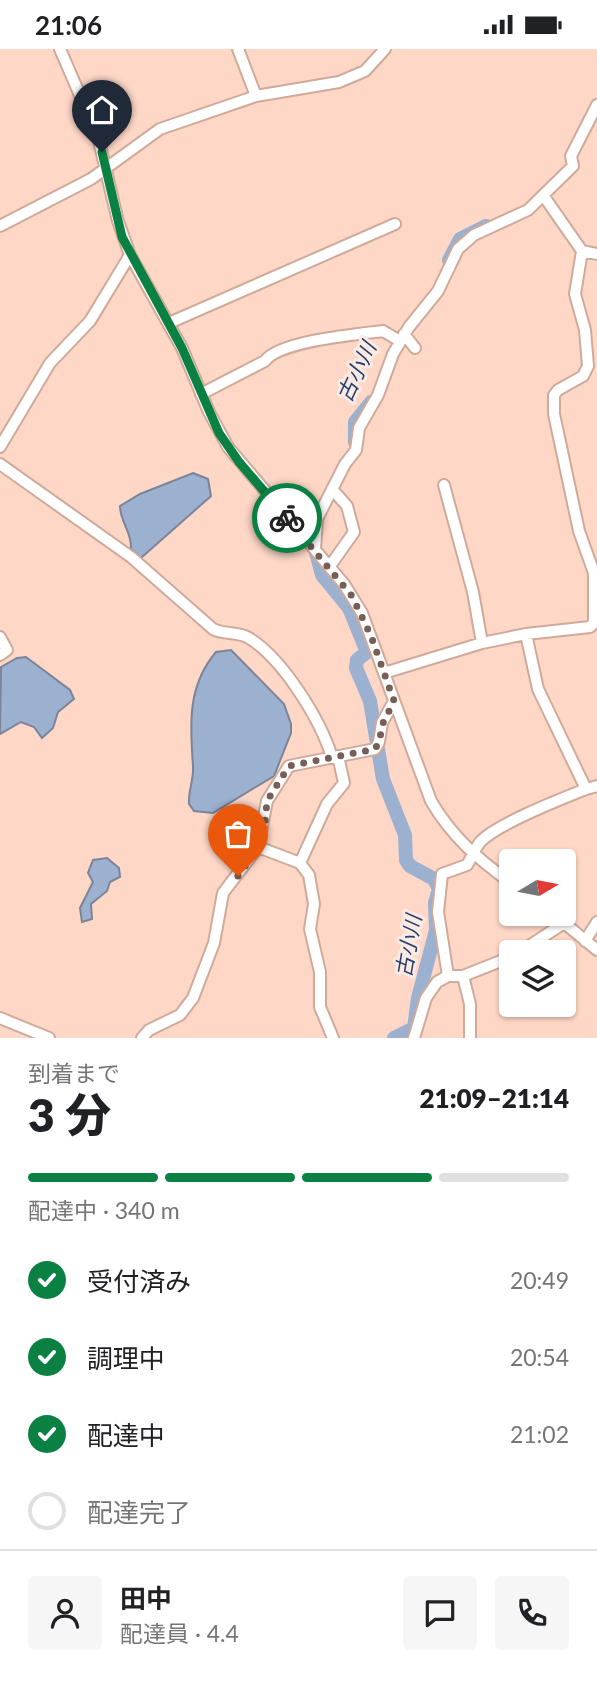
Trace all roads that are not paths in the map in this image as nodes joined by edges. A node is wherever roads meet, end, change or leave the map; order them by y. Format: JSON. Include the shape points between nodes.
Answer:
{"nodes":[{"id":1,"x":60,"y":49,"type":"edge"},
{"id":2,"x":238,"y":49,"type":"edge"},
{"id":3,"x":385,"y":49,"type":"edge"},
{"id":4,"x":256,"y":96,"type":"junction"},
{"id":5,"x":597,"y":104,"type":"edge"},
{"id":6,"x":105,"y":167,"type":"junction"},
{"id":7,"x":543,"y":195,"type":"junction"},
{"id":8,"x":395,"y":224,"type":"dead end"},
{"id":9,"x":0,"y":226,"type":"edge"},
{"id":10,"x":582,"y":251,"type":"junction"},
{"id":11,"x":597,"y":254,"type":"edge"},
{"id":12,"x":130,"y":255,"type":"junction"},
{"id":13,"x":169,"y":323,"type":"junction"},
{"id":14,"x":402,"y":337,"type":"junction"},
{"id":15,"x":415,"y":348,"type":"dead end"},
{"id":16,"x":592,"y":373,"type":"edge"},
{"id":17,"x":201,"y":394,"type":"junction"},
{"id":18,"x":0,"y":447,"type":"edge"},
{"id":19,"x":0,"y":464,"type":"edge"},
{"id":20,"x":444,"y":485,"type":"dead end"},
{"id":21,"x":332,"y":489,"type":"junction"},
{"id":22,"x":316,"y":550,"type":"junction"},
{"id":23,"x":330,"y":566,"type":"junction"},
{"id":24,"x":596,"y":617,"type":"edge"},
{"id":25,"x":526,"y":633,"type":"junction"},
{"id":26,"x":0,"y":637,"type":"edge"},
{"id":27,"x":482,"y":643,"type":"junction"},
{"id":28,"x":0,"y":655,"type":"edge"},
{"id":29,"x":384,"y":673,"type":"junction"},
{"id":30,"x":394,"y":701,"type":"junction"},
{"id":31,"x":335,"y":757,"type":"junction"},
{"id":32,"x":591,"y":787,"type":"edge"},
{"id":33,"x":258,"y":847,"type":"junction"},
{"id":34,"x":473,"y":855,"type":"junction"},
{"id":35,"x":300,"y":863,"type":"junction"},
{"id":36,"x":499,"y":874,"type":"edge"},
{"id":37,"x":597,"y":922,"type":"edge"},
{"id":38,"x":559,"y":926,"type":"edge"},
{"id":39,"x":568,"y":926,"type":"edge"},
{"id":40,"x":538,"y":940,"type":"edge"},
{"id":41,"x":585,"y":941,"type":"junction"},
{"id":42,"x":597,"y":950,"type":"edge"},
{"id":43,"x":499,"y":962,"type":"edge"},
{"id":44,"x":448,"y":977,"type":"junction"},
{"id":45,"x":463,"y":977,"type":"junction"},
{"id":46,"x":0,"y":1018,"type":"edge"},
{"id":47,"x":48,"y":1038,"type":"edge"},
{"id":48,"x":142,"y":1038,"type":"edge"},
{"id":49,"x":333,"y":1038,"type":"edge"},
{"id":50,"x":414,"y":1038,"type":"edge"},
{"id":51,"x":470,"y":1038,"type":"edge"}],
"edges":[{"from":1,"to":6,"type":"street","via":[[88,109]]},
{"from":2,"to":4,"type":"street"},
{"from":3,"to":4,"type":"street","via":[[365,71],[339,82]]},
{"from":4,"to":6,"type":"street","via":[[160,129]]},
{"from":5,"to":7,"type":"street","via":[[571,156],[573,166]]},
{"from":6,"to":9,"type":"street"},
{"from":6,"to":12,"type":"street"},
{"from":7,"to":10,"type":"street"},
{"from":7,"to":14,"type":"street","via":[[512,219],[465,240],[438,291]]},
{"from":8,"to":13,"type":"street"},
{"from":10,"to":11,"type":"street"},
{"from":10,"to":16,"type":"street","via":[[575,294]]},
{"from":12,"to":13,"type":"street"},
{"from":12,"to":18,"type":"street","via":[[96,313],[50,363]]},
{"from":13,"to":17,"type":"street"},
{"from":14,"to":15,"type":"street"},
{"from":14,"to":17,"type":"street","via":[[383,331],[304,343],[270,354],[265,361]]},
{"from":14,"to":21,"type":"street","via":[[378,395],[361,420],[356,450]]},
{"from":16,"to":24,"type":"street","via":[[558,390],[553,404],[565,475],[594,573]]},
{"from":17,"to":22,"type":"street","via":[[239,462]]},
{"from":19,"to":31,"type":"street","via":[[131,557],[213,629],[241,634],[257,645],[315,713]]},
{"from":20,"to":27,"type":"street"},
{"from":21,"to":22,"type":"street","via":[[317,519]]},
{"from":21,"to":23,"type":"street","via":[[347,506],[354,527]]},
{"from":22,"to":23,"type":"street"},
{"from":23,"to":29,"type":"street","via":[[362,613]]},
{"from":24,"to":25,"type":"street","via":[[590,627]]},
{"from":25,"to":27,"type":"street"},
{"from":25,"to":32,"type":"street","via":[[538,689]]},
{"from":26,"to":28,"type":"street","via":[[7,650]]},
{"from":27,"to":29,"type":"street"},
{"from":29,"to":30,"type":"street"},
{"from":30,"to":31,"type":"street","via":[[375,749]]},
{"from":30,"to":34,"type":"street","via":[[431,801],[445,825]]},
{"from":31,"to":33,"type":"street","via":[[289,766],[267,801]]},
{"from":31,"to":35,"type":"street","via":[[344,783],[327,804]]},
{"from":32,"to":34,"type":"street","via":[[544,805],[489,835]]},
{"from":33,"to":35,"type":"street"},
{"from":33,"to":48,"type":"street","via":[[223,893],[214,943],[187,1009]]},
{"from":34,"to":36,"type":"street"},
{"from":34,"to":44,"type":"street","via":[[467,865],[439,877],[438,912]]},
{"from":35,"to":49,"type":"street","via":[[311,883],[310,929],[320,972],[320,1007]]},
{"from":37,"to":41,"type":"street"},
{"from":38,"to":40,"type":"street"},
{"from":39,"to":41,"type":"street"},
{"from":41,"to":42,"type":"street"},
{"from":43,"to":45,"type":"street"},
{"from":44,"to":45,"type":"street"},
{"from":44,"to":50,"type":"street","via":[[437,982],[426,998]]},
{"from":45,"to":51,"type":"street","via":[[470,1004]]},
{"from":46,"to":47,"type":"street"}]}
